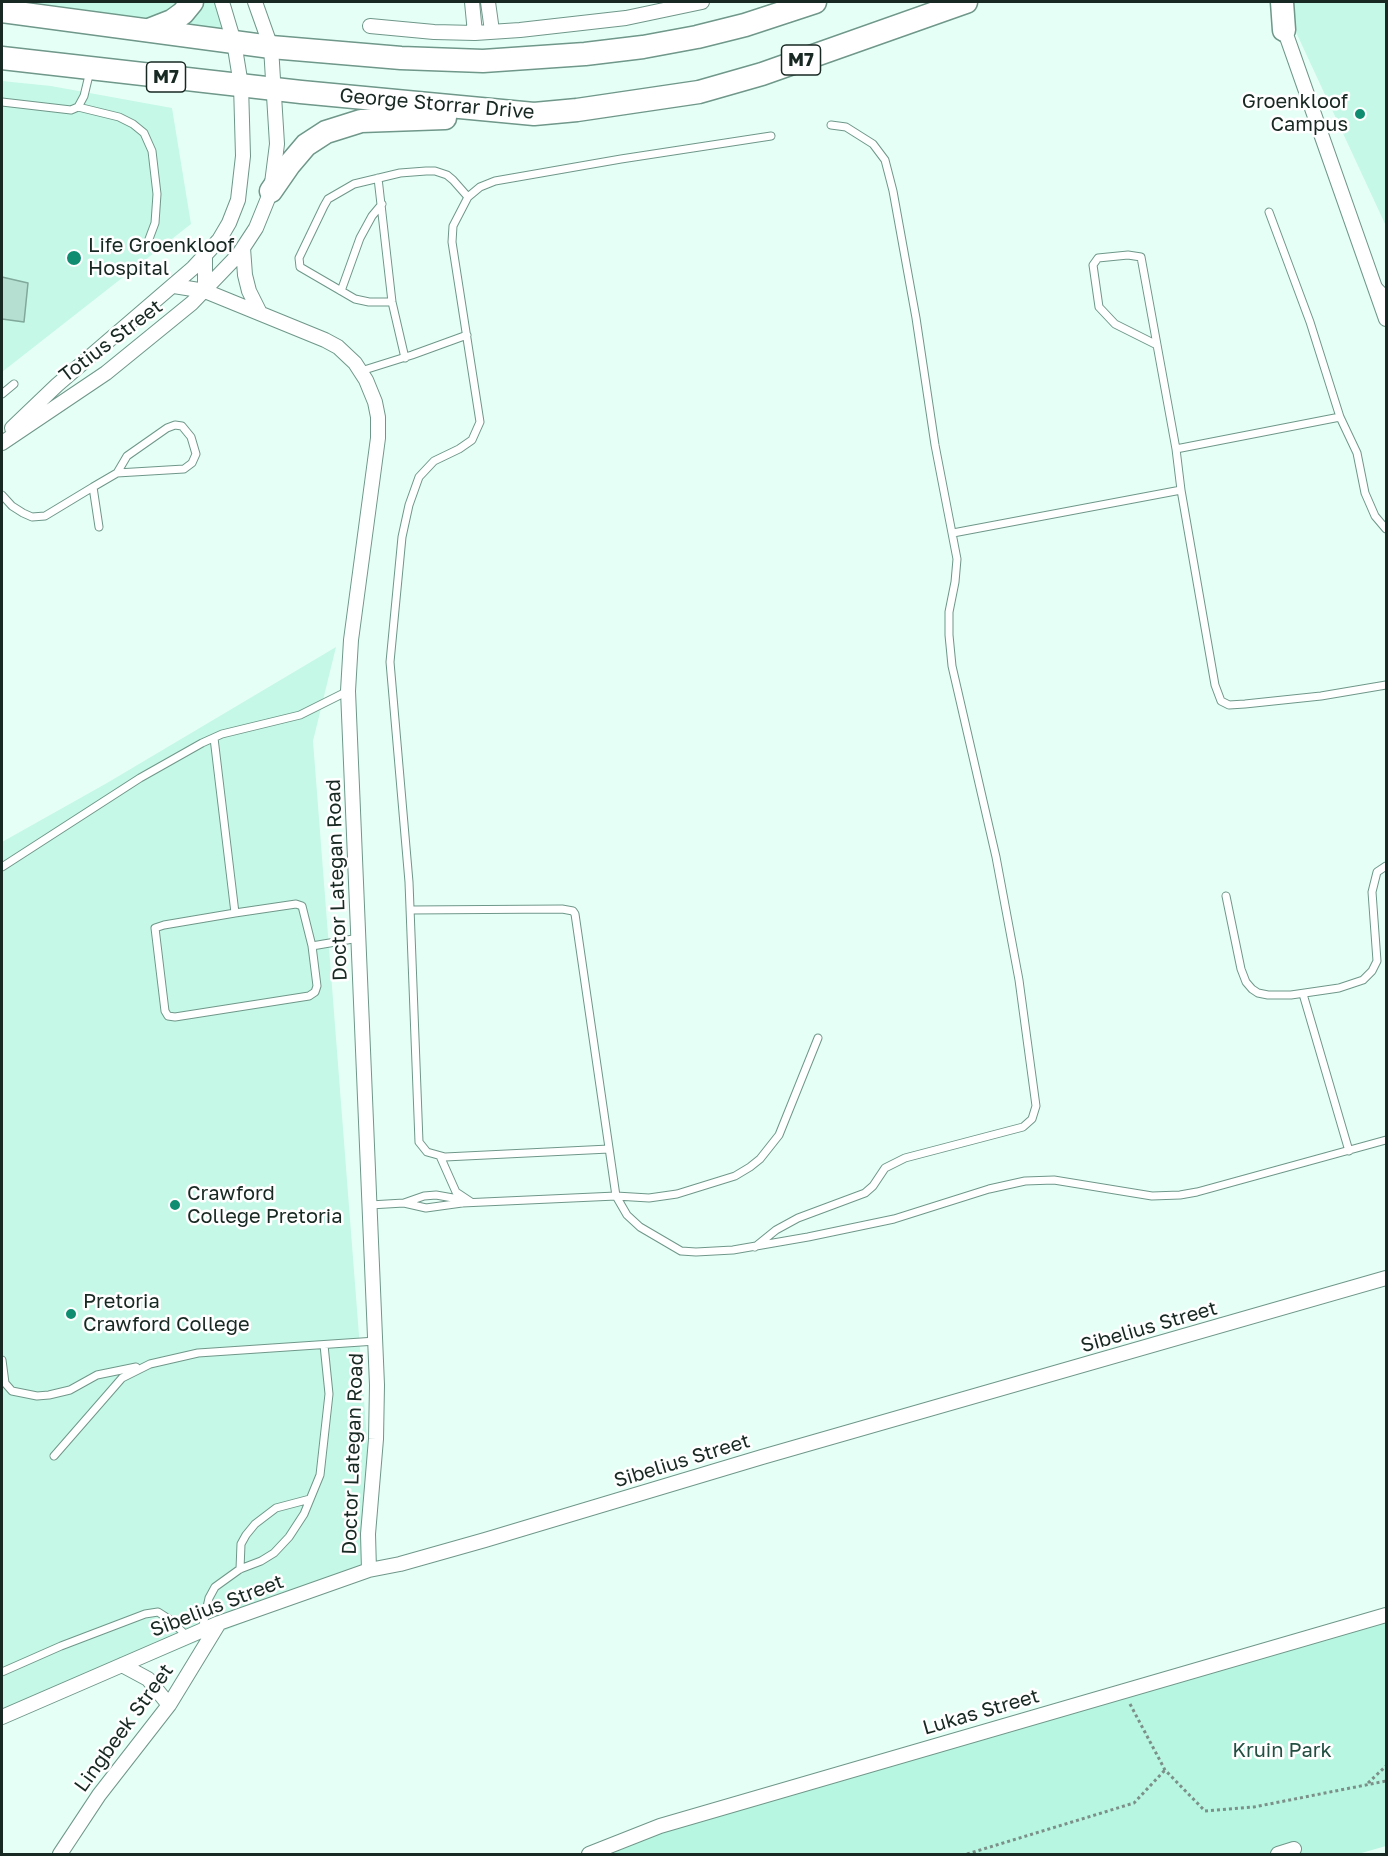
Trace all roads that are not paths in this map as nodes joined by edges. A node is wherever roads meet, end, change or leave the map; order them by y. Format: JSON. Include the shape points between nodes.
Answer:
{"nodes":[{"id":1,"x":192,"y":2,"type":"edge"},
{"id":2,"x":222,"y":2,"type":"edge"},
{"id":3,"x":255,"y":2,"type":"edge"},
{"id":4,"x":472,"y":2,"type":"edge"},
{"id":5,"x":488,"y":2,"type":"edge"},
{"id":6,"x":702,"y":2,"type":"edge"},
{"id":7,"x":815,"y":2,"type":"edge"},
{"id":8,"x":966,"y":2,"type":"edge"},
{"id":9,"x":1274,"y":2,"type":"edge"},
{"id":10,"x":1282,"y":2,"type":"edge"},
{"id":11,"x":2,"y":11,"type":"edge"},
{"id":12,"x":370,"y":26,"type":"dead end"},
{"id":13,"x":149,"y":30,"type":"junction"},
{"id":14,"x":1284,"y":30,"type":"junction"},
{"id":15,"x":492,"y":31,"type":"junction"},
{"id":16,"x":475,"y":33,"type":"junction"},
{"id":17,"x":234,"y":42,"type":"junction"},
{"id":18,"x":271,"y":47,"type":"junction"},
{"id":19,"x":2,"y":58,"type":"edge"},
{"id":20,"x":91,"y":69,"type":"junction"},
{"id":21,"x":241,"y":85,"type":"junction"},
{"id":22,"x":274,"y":88,"type":"junction"},
{"id":23,"x":2,"y":102,"type":"edge"},
{"id":24,"x":78,"y":107,"type":"junction"},
{"id":25,"x":534,"y":114,"type":"junction"},
{"id":26,"x":831,"y":125,"type":"dead end"},
{"id":27,"x":771,"y":136,"type":"dead end"},
{"id":28,"x":378,"y":178,"type":"junction"},
{"id":29,"x":271,"y":191,"type":"junction"},
{"id":30,"x":468,"y":197,"type":"junction"},
{"id":31,"x":382,"y":204,"type":"junction"},
{"id":32,"x":1269,"y":212,"type":"dead end"},
{"id":33,"x":149,"y":239,"type":"dead end"},
{"id":34,"x":243,"y":248,"type":"junction"},
{"id":35,"x":205,"y":256,"type":"junction"},
{"id":36,"x":1372,"y":282,"type":"junction"},
{"id":37,"x":174,"y":286,"type":"junction"},
{"id":38,"x":205,"y":291,"type":"junction"},
{"id":39,"x":341,"y":291,"type":"junction"},
{"id":40,"x":1386,"y":294,"type":"edge"},
{"id":41,"x":392,"y":302,"type":"junction"},
{"id":42,"x":260,"y":313,"type":"junction"},
{"id":43,"x":1386,"y":319,"type":"edge"},
{"id":44,"x":467,"y":335,"type":"junction"},
{"id":45,"x":1157,"y":345,"type":"junction"},
{"id":46,"x":405,"y":358,"type":"junction"},
{"id":47,"x":361,"y":371,"type":"junction"},
{"id":48,"x":14,"y":384,"type":"dead end"},
{"id":49,"x":2,"y":394,"type":"edge"},
{"id":50,"x":1340,"y":417,"type":"junction"},
{"id":51,"x":2,"y":438,"type":"edge"},
{"id":52,"x":2,"y":443,"type":"edge"},
{"id":53,"x":1176,"y":449,"type":"junction"},
{"id":54,"x":117,"y":473,"type":"junction"},
{"id":55,"x":93,"y":487,"type":"junction"},
{"id":56,"x":1182,"y":490,"type":"junction"},
{"id":57,"x":2,"y":495,"type":"edge"},
{"id":58,"x":99,"y":527,"type":"dead end"},
{"id":59,"x":1386,"y":529,"type":"edge"},
{"id":60,"x":953,"y":533,"type":"junction"},
{"id":61,"x":1386,"y":685,"type":"edge"},
{"id":62,"x":348,"y":691,"type":"junction"},
{"id":63,"x":214,"y":738,"type":"junction"},
{"id":64,"x":1386,"y":866,"type":"edge"},
{"id":65,"x":2,"y":867,"type":"edge"},
{"id":66,"x":1226,"y":896,"type":"dead end"},
{"id":67,"x":410,"y":910,"type":"junction"},
{"id":68,"x":235,"y":913,"type":"junction"},
{"id":69,"x":359,"y":938,"type":"junction"},
{"id":70,"x":312,"y":946,"type":"junction"},
{"id":71,"x":1303,"y":994,"type":"junction"},
{"id":72,"x":818,"y":1038,"type":"dead end"},
{"id":73,"x":1386,"y":1140,"type":"edge"},
{"id":74,"x":609,"y":1149,"type":"junction"},
{"id":75,"x":1349,"y":1151,"type":"junction"},
{"id":76,"x":440,"y":1156,"type":"junction"},
{"id":77,"x":616,"y":1197,"type":"junction"},
{"id":78,"x":404,"y":1203,"type":"junction"},
{"id":79,"x":462,"y":1203,"type":"junction"},
{"id":80,"x":473,"y":1203,"type":"junction"},
{"id":81,"x":370,"y":1205,"type":"junction"},
{"id":82,"x":755,"y":1247,"type":"junction"},
{"id":83,"x":1386,"y":1278,"type":"edge"},
{"id":84,"x":376,"y":1341,"type":"junction"},
{"id":85,"x":324,"y":1345,"type":"junction"},
{"id":86,"x":2,"y":1360,"type":"edge"},
{"id":87,"x":150,"y":1364,"type":"junction"},
{"id":88,"x":54,"y":1456,"type":"dead end"},
{"id":89,"x":310,"y":1499,"type":"junction"},
{"id":90,"x":240,"y":1569,"type":"junction"},
{"id":91,"x":369,"y":1570,"type":"junction"},
{"id":92,"x":1386,"y":1615,"type":"edge"},
{"id":93,"x":219,"y":1623,"type":"junction"},
{"id":94,"x":202,"y":1630,"type":"junction"},
{"id":95,"x":188,"y":1636,"type":"junction"},
{"id":96,"x":122,"y":1665,"type":"junction"},
{"id":97,"x":2,"y":1672,"type":"edge"},
{"id":98,"x":169,"y":1705,"type":"junction"},
{"id":99,"x":2,"y":1717,"type":"edge"},
{"id":100,"x":1294,"y":1849,"type":"dead end"},
{"id":101,"x":60,"y":1854,"type":"edge"},
{"id":102,"x":589,"y":1854,"type":"edge"},
{"id":103,"x":1278,"y":1854,"type":"edge"}],
"edges":[{"from":1,"to":13,"type":"main road","via":[[172,21]]},
{"from":2,"to":17,"type":"street","name":"Totius Street"},
{"from":3,"to":18,"type":"street","name":"Totius Street"},
{"from":4,"to":16,"type":"street"},
{"from":5,"to":15,"type":"street"},
{"from":6,"to":15,"type":"street","via":[[626,18]]},
{"from":7,"to":18,"type":"main road","number":"M7","via":[[697,37],[585,54],[483,61]]},
{"from":8,"to":25,"type":"main road","name":"George Storrar Drive","number":"M7","via":[[762,74],[699,92]]},
{"from":9,"to":14,"type":"street"},
{"from":10,"to":14,"type":"main road"},
{"from":11,"to":13,"type":"main road","number":"M7"},
{"from":12,"to":16,"type":"street"},
{"from":13,"to":17,"type":"main road","number":"M7"},
{"from":14,"to":36,"type":"street"},
{"from":15,"to":16,"type":"street"},
{"from":17,"to":18,"type":"main road","number":"M7"},
{"from":17,"to":21,"type":"street","name":"Totius Street"},
{"from":18,"to":22,"type":"street","name":"Totius Street"},
{"from":19,"to":20,"type":"main road","name":"George Storrar Drive","number":"M7"},
{"from":20,"to":21,"type":"main road","name":"George Storrar Drive","number":"M7"},
{"from":20,"to":24,"type":"lane"},
{"from":21,"to":22,"type":"main road","name":"George Storrar Drive","number":"M7"},
{"from":21,"to":35,"type":"street","name":"Totius Street","via":[[243,156],[238,200],[224,232]]},
{"from":22,"to":25,"type":"main road","name":"George Storrar Drive","number":"M7"},
{"from":22,"to":29,"type":"street","name":"Totius Street","via":[[277,144]]},
{"from":23,"to":24,"type":"lane","via":[[71,110]]},
{"from":24,"to":33,"type":"lane","via":[[119,117],[144,133],[152,151],[157,194],[155,223]]},
{"from":25,"to":29,"type":"main road","via":[[350,123],[306,145]]},
{"from":26,"to":60,"type":"lane","via":[[846,127],[873,144],[888,169]]},
{"from":27,"to":30,"type":"lane","via":[[495,181]]},
{"from":28,"to":30,"type":"lane","via":[[435,171],[453,180]]},
{"from":28,"to":31,"type":"lane"},
{"from":28,"to":39,"type":"lane","via":[[354,184],[328,200],[299,258],[302,269]]},
{"from":29,"to":34,"type":"street","name":"Totius Street","via":[[261,219]]},
{"from":30,"to":44,"type":"lane","via":[[453,226],[452,242]]},
{"from":31,"to":39,"type":"lane","via":[[360,238]]},
{"from":31,"to":41,"type":"lane"},
{"from":32,"to":50,"type":"lane"},
{"from":34,"to":38,"type":"street","name":"Totius Street"},
{"from":34,"to":42,"type":"street","via":[[249,291]]},
{"from":35,"to":37,"type":"street","name":"Totius Street"},
{"from":35,"to":38,"type":"street"},
{"from":36,"to":40,"type":"lane"},
{"from":36,"to":43,"type":"street"},
{"from":37,"to":38,"type":"street","name":"Doctor Lategan Road"},
{"from":37,"to":51,"type":"street","name":"Totius Street","via":[[57,385]]},
{"from":38,"to":42,"type":"street","name":"Doctor Lategan Road"},
{"from":38,"to":52,"type":"street","name":"Totius Street","via":[[106,373]]},
{"from":39,"to":41,"type":"lane","via":[[362,301]]},
{"from":41,"to":46,"type":"lane"},
{"from":42,"to":47,"type":"street","name":"Doctor Lategan Road","via":[[330,342]]},
{"from":44,"to":46,"type":"lane"},
{"from":44,"to":67,"type":"lane","via":[[480,422],[472,440],[434,461],[417,484],[404,524],[392,633],[394,724]]},
{"from":45,"to":45,"type":"lane","via":[[1115,324],[1100,307],[1093,265],[1098,258],[1142,257]]},
{"from":45,"to":53,"type":"lane"},
{"from":46,"to":47,"type":"lane"},
{"from":47,"to":62,"type":"street","name":"Doctor Lategan Road","via":[[375,402],[379,426]]},
{"from":48,"to":49,"type":"lane"},
{"from":50,"to":53,"type":"lane"},
{"from":50,"to":59,"type":"lane","via":[[1357,453],[1369,502]]},
{"from":53,"to":56,"type":"lane"},
{"from":54,"to":54,"type":"lane","via":[[127,456],[167,428],[182,426],[191,437],[196,454],[184,469]]},
{"from":54,"to":55,"type":"lane"},
{"from":55,"to":57,"type":"lane","via":[[45,516],[32,517]]},
{"from":55,"to":58,"type":"lane"},
{"from":56,"to":60,"type":"lane"},
{"from":56,"to":61,"type":"lane","via":[[1215,685],[1221,700],[1229,705],[1245,704]]},
{"from":60,"to":82,"type":"lane","via":[[957,559],[949,612],[951,658],[1000,879],[1029,1044],[1035,1111],[1023,1127],[904,1158],[885,1168],[865,1193],[798,1218]]},
{"from":62,"to":63,"type":"lane","via":[[300,715]]},
{"from":62,"to":69,"type":"street","name":"Doctor Lategan Road"},
{"from":63,"to":65,"type":"lane","via":[[140,778]]},
{"from":63,"to":68,"type":"lane"},
{"from":64,"to":71,"type":"lane","via":[[1373,880],[1377,961],[1372,971],[1358,983]]},
{"from":66,"to":71,"type":"lane","via":[[1240,969],[1248,986],[1268,995]]},
{"from":67,"to":74,"type":"lane","via":[[573,911]]},
{"from":67,"to":76,"type":"lane","via":[[417,1132],[426,1152]]},
{"from":68,"to":70,"type":"lane","via":[[302,906]]},
{"from":68,"to":70,"type":"lane","via":[[155,928],[168,1016],[309,996],[317,986]]},
{"from":69,"to":70,"type":"lane"},
{"from":69,"to":81,"type":"street","name":"Doctor Lategan Road"},
{"from":71,"to":75,"type":"lane"},
{"from":72,"to":77,"type":"lane","via":[[779,1135],[750,1167],[714,1184],[677,1194]]},
{"from":73,"to":75,"type":"lane"},
{"from":74,"to":76,"type":"lane"},
{"from":74,"to":77,"type":"lane"},
{"from":75,"to":82,"type":"lane","via":[[1180,1195],[1152,1196],[1054,1180],[1018,1182],[894,1219]]},
{"from":76,"to":80,"type":"lane","via":[[456,1192]]},
{"from":77,"to":80,"type":"lane"},
{"from":77,"to":82,"type":"lane","via":[[640,1227],[681,1251]]},
{"from":78,"to":79,"type":"lane","via":[[426,1208]]},
{"from":78,"to":79,"type":"lane","via":[[436,1196]]},
{"from":78,"to":81,"type":"lane"},
{"from":79,"to":80,"type":"lane"},
{"from":81,"to":84,"type":"street","name":"Doctor Lategan Road"},
{"from":83,"to":91,"type":"street","name":"Sibelius Street","via":[[485,1540]]},
{"from":84,"to":85,"type":"lane"},
{"from":84,"to":91,"type":"street","name":"Doctor Lategan Road","via":[[377,1409]]},
{"from":85,"to":87,"type":"lane","via":[[198,1353]]},
{"from":85,"to":89,"type":"lane","via":[[329,1394],[320,1475]]},
{"from":86,"to":87,"type":"lane","via":[[5,1383],[12,1391],[38,1396],[70,1390],[101,1373]]},
{"from":87,"to":88,"type":"lane","via":[[122,1378]]},
{"from":89,"to":90,"type":"lane","via":[[299,1522],[274,1553]]},
{"from":89,"to":90,"type":"lane","via":[[276,1508],[255,1524],[241,1544]]},
{"from":90,"to":94,"type":"lane","via":[[215,1587]]},
{"from":91,"to":93,"type":"street","name":"Sibelius Street"},
{"from":92,"to":102,"type":"street","name":"Lukas Street","via":[[660,1826]]},
{"from":93,"to":94,"type":"street","name":"Sibelius Street"},
{"from":93,"to":98,"type":"street","name":"Lingbeek Street"},
{"from":94,"to":95,"type":"street","name":"Sibelius Street"},
{"from":95,"to":96,"type":"street","name":"Sibelius Street"},
{"from":95,"to":97,"type":"lane","via":[[158,1612],[145,1614]]},
{"from":96,"to":98,"type":"street","via":[[148,1679]]},
{"from":96,"to":99,"type":"street","name":"Sibelius Street"},
{"from":98,"to":101,"type":"street","name":"Lingbeek Street","via":[[99,1795]]},
{"from":100,"to":103,"type":"street"}]}
